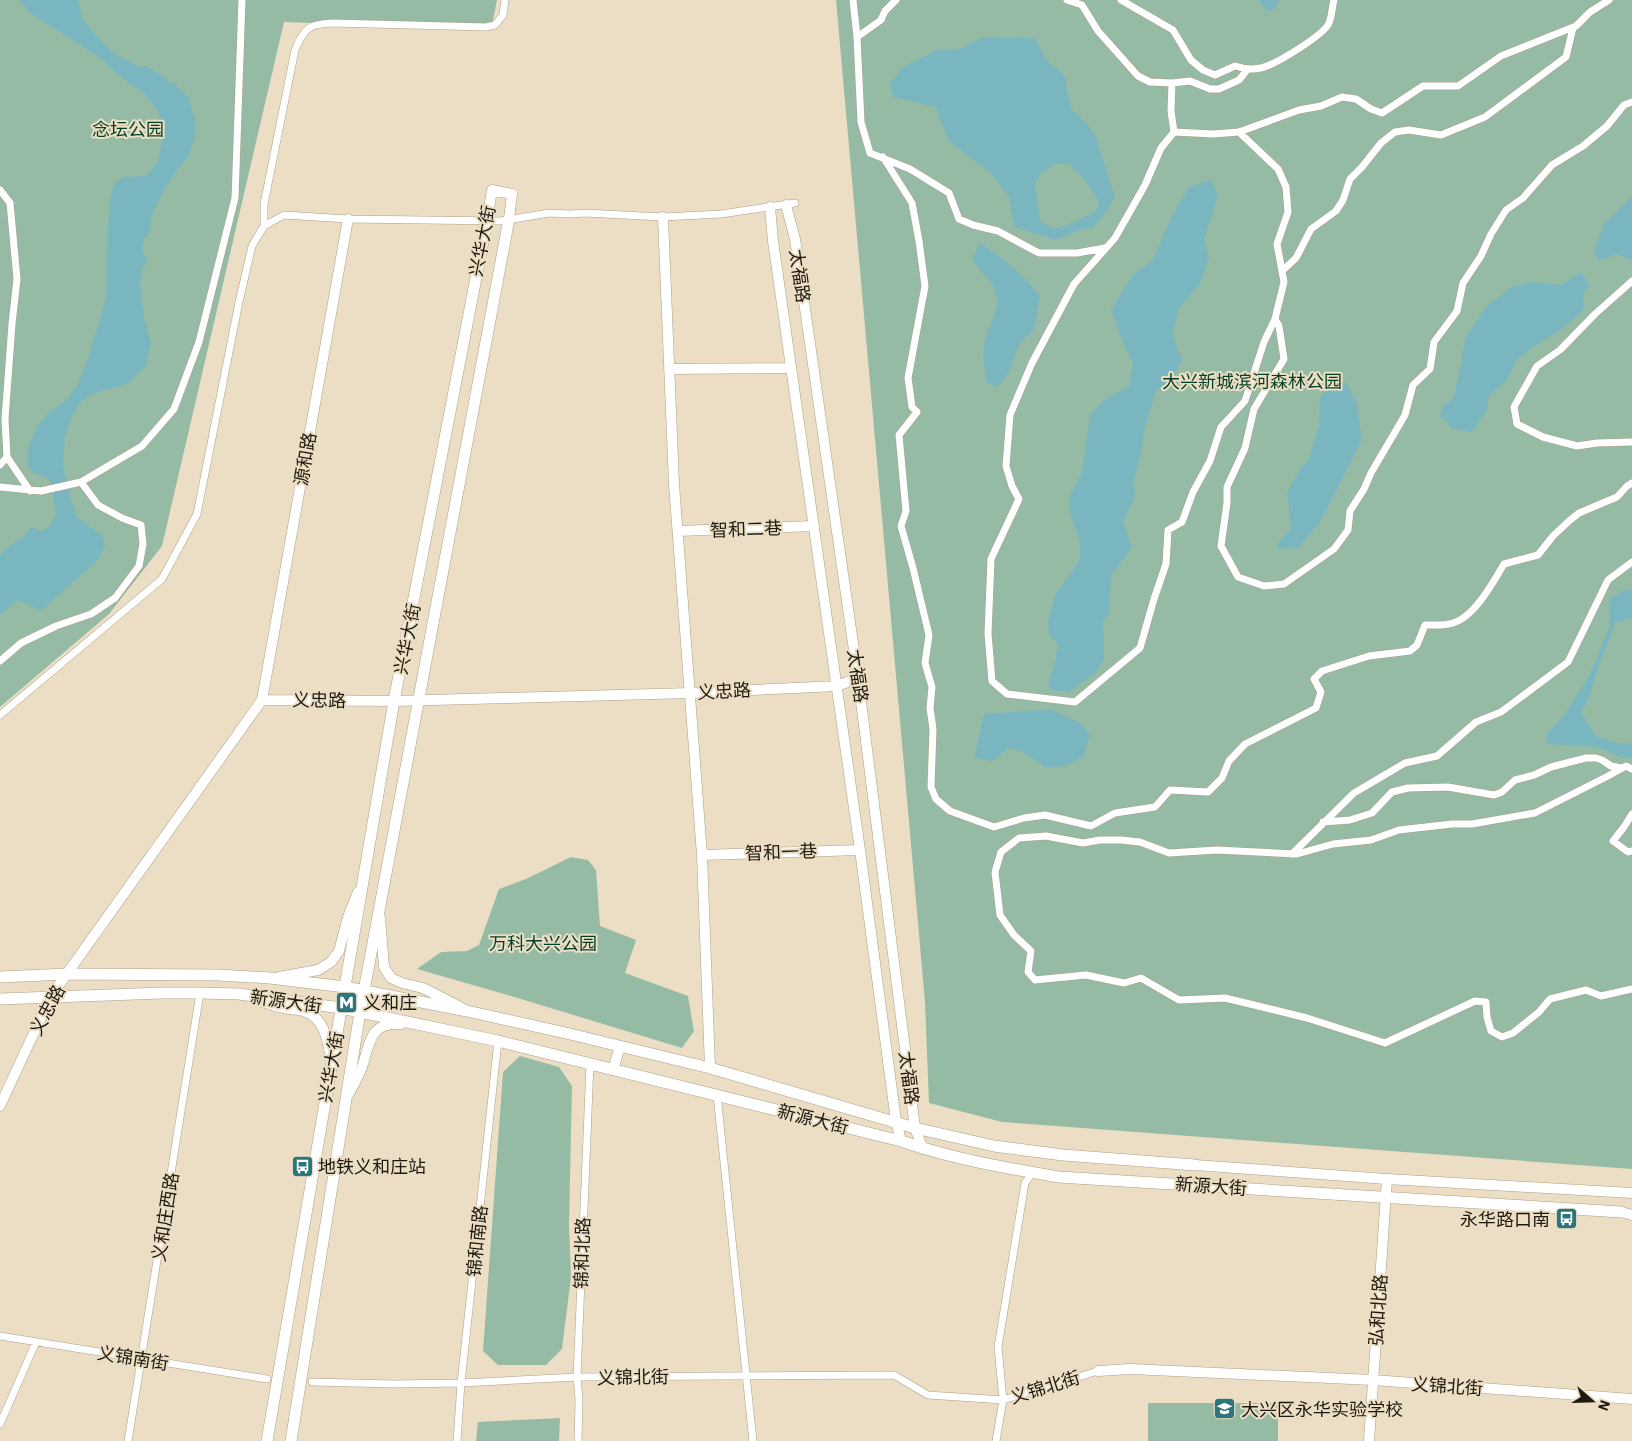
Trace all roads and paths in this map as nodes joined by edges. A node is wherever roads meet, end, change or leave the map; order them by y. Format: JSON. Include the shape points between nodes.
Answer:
{"nodes":[{"id":1,"x":242,"y":0,"type":"edge"},
{"id":2,"x":505,"y":0,"type":"edge"},
{"id":3,"x":852,"y":0,"type":"edge"},
{"id":4,"x":896,"y":0,"type":"edge"},
{"id":5,"x":1067,"y":0,"type":"edge"},
{"id":6,"x":1121,"y":0,"type":"edge"},
{"id":7,"x":1334,"y":0,"type":"edge"},
{"id":8,"x":1609,"y":0,"type":"edge"},
{"id":9,"x":1573,"y":28,"type":"junction"},
{"id":10,"x":857,"y":37,"type":"junction"},
{"id":11,"x":1247,"y":70,"type":"junction"},
{"id":12,"x":1172,"y":83,"type":"junction"},
{"id":13,"x":1632,"y":102,"type":"edge"},
{"id":14,"x":1174,"y":132,"type":"junction"},
{"id":15,"x":1239,"y":132,"type":"junction"},
{"id":16,"x":884,"y":157,"type":"junction"},
{"id":17,"x":0,"y":190,"type":"edge"},
{"id":18,"x":790,"y":204,"type":"joint"},
{"id":19,"x":770,"y":207,"type":"junction"},
{"id":20,"x":662,"y":217,"type":"junction"},
{"id":21,"x":348,"y":219,"type":"junction"},
{"id":22,"x":509,"y":219,"type":"junction"},
{"id":23,"x":487,"y":221,"type":"junction"},
{"id":24,"x":264,"y":226,"type":"junction"},
{"id":25,"x":1105,"y":248,"type":"junction"},
{"id":26,"x":1282,"y":271,"type":"junction"},
{"id":27,"x":1632,"y":281,"type":"edge"},
{"id":28,"x":1275,"y":320,"type":"junction"},
{"id":29,"x":791,"y":368,"type":"junction"},
{"id":30,"x":669,"y":369,"type":"junction"},
{"id":31,"x":1632,"y":442,"type":"edge"},
{"id":32,"x":7,"y":457,"type":"junction"},
{"id":33,"x":0,"y":465,"type":"edge"},
{"id":34,"x":81,"y":482,"type":"junction"},
{"id":35,"x":1632,"y":483,"type":"edge"},
{"id":36,"x":0,"y":487,"type":"edge"},
{"id":37,"x":30,"y":491,"type":"junction"},
{"id":38,"x":814,"y":526,"type":"junction"},
{"id":39,"x":678,"y":531,"type":"junction"},
{"id":40,"x":1632,"y":562,"type":"edge"},
{"id":41,"x":0,"y":661,"type":"edge"},
{"id":42,"x":858,"y":678,"type":"junction"},
{"id":43,"x":837,"y":686,"type":"junction"},
{"id":44,"x":690,"y":693,"type":"junction"},
{"id":45,"x":262,"y":700,"type":"junction"},
{"id":46,"x":420,"y":700,"type":"junction"},
{"id":47,"x":394,"y":701,"type":"junction"},
{"id":48,"x":0,"y":715,"type":"edge"},
{"id":49,"x":1622,"y":768,"type":"junction"},
{"id":50,"x":1632,"y":768,"type":"edge"},
{"id":51,"x":1632,"y":814,"type":"edge"},
{"id":52,"x":1323,"y":822,"type":"junction"},
{"id":53,"x":860,"y":850,"type":"junction"},
{"id":54,"x":1632,"y":851,"type":"edge"},
{"id":55,"x":702,"y":854,"type":"junction"},
{"id":56,"x":1292,"y":854,"type":"junction"},
{"id":57,"x":362,"y":882,"type":"junction"},
{"id":58,"x":379,"y":914,"type":"junction"},
{"id":59,"x":66,"y":974,"type":"junction"},
{"id":60,"x":0,"y":976,"type":"edge"},
{"id":61,"x":270,"y":978,"type":"junction"},
{"id":62,"x":344,"y":988,"type":"junction"},
{"id":63,"x":1632,"y":989,"type":"edge"},
{"id":64,"x":365,"y":991,"type":"junction"},
{"id":65,"x":200,"y":993,"type":"junction"},
{"id":66,"x":239,"y":994,"type":"junction"},
{"id":67,"x":51,"y":996,"type":"junction"},
{"id":68,"x":0,"y":999,"type":"edge"},
{"id":69,"x":341,"y":1008,"type":"junction"},
{"id":70,"x":467,"y":1011,"type":"junction"},
{"id":71,"x":360,"y":1012,"type":"junction"},
{"id":72,"x":434,"y":1027,"type":"junction"},
{"id":73,"x":498,"y":1041,"type":"junction"},
{"id":74,"x":620,"y":1046,"type":"junction"},
{"id":75,"x":590,"y":1064,"type":"junction"},
{"id":76,"x":332,"y":1067,"type":"junction"},
{"id":77,"x":710,"y":1068,"type":"junction"},
{"id":78,"x":613,"y":1070,"type":"junction"},
{"id":79,"x":717,"y":1095,"type":"junction"},
{"id":80,"x":346,"y":1100,"type":"junction"},
{"id":81,"x":0,"y":1106,"type":"edge"},
{"id":82,"x":896,"y":1122,"type":"junction"},
{"id":83,"x":915,"y":1128,"type":"junction"},
{"id":84,"x":901,"y":1141,"type":"junction"},
{"id":85,"x":923,"y":1149,"type":"junction"},
{"id":86,"x":1195,"y":1165,"type":"joint"},
{"id":87,"x":1032,"y":1172,"type":"junction"},
{"id":88,"x":1387,"y":1179,"type":"junction"},
{"id":89,"x":1632,"y":1193,"type":"edge"},
{"id":90,"x":1386,"y":1197,"type":"junction"},
{"id":91,"x":1628,"y":1213,"type":"edge"},
{"id":92,"x":0,"y":1336,"type":"edge"},
{"id":93,"x":36,"y":1342,"type":"junction"},
{"id":94,"x":142,"y":1359,"type":"junction"},
{"id":95,"x":1098,"y":1371,"type":"joint"},
{"id":96,"x":746,"y":1375,"type":"junction"},
{"id":97,"x":577,"y":1378,"type":"junction"},
{"id":98,"x":267,"y":1379,"type":"dead end"},
{"id":99,"x":1373,"y":1380,"type":"junction"},
{"id":100,"x":312,"y":1382,"type":"dead end"},
{"id":101,"x":461,"y":1383,"type":"junction"},
{"id":102,"x":1632,"y":1399,"type":"edge"},
{"id":103,"x":1003,"y":1400,"type":"junction"},
{"id":104,"x":0,"y":1424,"type":"edge"},
{"id":105,"x":128,"y":1441,"type":"edge"},
{"id":106,"x":267,"y":1441,"type":"edge"},
{"id":107,"x":291,"y":1441,"type":"edge"},
{"id":108,"x":457,"y":1441,"type":"edge"},
{"id":109,"x":578,"y":1441,"type":"edge"},
{"id":110,"x":753,"y":1441,"type":"edge"},
{"id":111,"x":996,"y":1441,"type":"edge"},
{"id":112,"x":1369,"y":1441,"type":"edge"}],
"edges":[{"from":1,"to":34,"type":"street","via":[[235,198],[199,342],[174,409],[142,446]]},
{"from":2,"to":24,"type":"street","via":[[502,15],[494,25],[332,23],[316,24],[306,30],[295,50],[264,204]]},
{"from":3,"to":10,"type":"street"},
{"from":4,"to":10,"type":"street","via":[[881,20]]},
{"from":5,"to":12,"type":"street","via":[[1082,6],[1138,76],[1150,82]]},
{"from":6,"to":11,"type":"street","via":[[1173,30],[1192,60],[1203,70],[1215,75],[1235,66]]},
{"from":7,"to":11,"type":"street","via":[[1328,24],[1320,34],[1276,63]]},
{"from":8,"to":9,"type":"street"},
{"from":9,"to":15,"type":"street","via":[[1501,56],[1458,86],[1423,86],[1382,113],[1371,110],[1356,99],[1342,97]]},
{"from":9,"to":26,"type":"street","via":[[1566,57],[1485,117],[1441,135],[1409,130],[1395,132],[1350,179],[1336,211],[1311,229],[1296,258]]},
{"from":10,"to":16,"type":"street","via":[[861,122],[870,152]]},
{"from":11,"to":12,"type":"street","via":[[1240,80],[1219,89],[1190,81]]},
{"from":12,"to":14,"type":"street"},
{"from":13,"to":28,"type":"street","via":[[1624,105],[1589,141],[1552,165],[1523,198],[1506,210],[1463,283],[1457,311],[1434,342],[1430,369],[1412,385],[1405,415],[1350,512],[1348,530],[1334,549],[1310,567],[1284,584],[1264,586],[1238,577],[1221,546],[1227,487],[1245,448],[1254,409],[1284,359],[1279,326]]},
{"from":14,"to":15,"type":"street"},
{"from":14,"to":25,"type":"street","via":[[1161,148],[1145,185],[1115,238]]},
{"from":15,"to":26,"type":"street","via":[[1278,169],[1286,188],[1288,212],[1277,244]]},
{"from":16,"to":25,"type":"street","via":[[910,168],[949,193],[959,219],[998,231],[1039,254]]},
{"from":16,"to":35,"type":"street","via":[[912,203],[925,286],[908,378],[912,407],[917,412],[899,435],[906,511],[901,526],[929,635],[925,663],[932,687],[931,787],[936,799],[950,811],[994,827],[1045,815],[1091,826],[1115,813],[1155,807],[1170,790],[1208,792],[1222,778],[1229,761],[1245,744],[1316,708],[1321,692],[1314,680],[1322,671],[1368,656],[1410,651],[1417,645],[1425,625],[1452,624],[1464,618],[1488,591],[1504,564],[1538,555],[1553,536],[1579,513],[1616,497]]},
{"from":17,"to":32,"type":"street","via":[[10,203],[17,278],[6,420]]},
{"from":18,"to":19,"type":"street"},
{"from":18,"to":42,"type":"street","name":"太福路"},
{"from":19,"to":20,"type":"street"},
{"from":19,"to":29,"type":"street","name":"太福路"},
{"from":20,"to":22,"type":"street","via":[[549,213]]},
{"from":20,"to":30,"type":"street"},
{"from":21,"to":23,"type":"street"},
{"from":21,"to":24,"type":"street","via":[[284,214]]},
{"from":21,"to":45,"type":"street","name":"源和路"},
{"from":22,"to":23,"type":"street"},
{"from":22,"to":23,"type":"street","name":"兴华大街","via":[[512,194],[492,190]]},
{"from":22,"to":46,"type":"main road","name":"兴华大街"},
{"from":23,"to":47,"type":"main road","name":"兴华大街"},
{"from":24,"to":48,"type":"street","via":[[252,246],[197,514],[162,579]]},
{"from":25,"to":28,"type":"street","via":[[1074,284],[1032,363],[1010,415],[1006,466],[1019,500],[991,559],[988,634],[992,681],[1007,694],[1076,702],[1140,648],[1166,564],[1168,530],[1182,522],[1193,492],[1210,461],[1221,427],[1244,401]]},
{"from":26,"to":28,"type":"street","via":[[1284,282]]},
{"from":27,"to":31,"type":"street","via":[[1560,350],[1537,366],[1514,407],[1517,424],[1543,437],[1577,446]]},
{"from":29,"to":30,"type":"street"},
{"from":29,"to":38,"type":"street","name":"太福路"},
{"from":30,"to":39,"type":"street"},
{"from":32,"to":33,"type":"street"},
{"from":32,"to":37,"type":"street"},
{"from":34,"to":37,"type":"street"},
{"from":34,"to":41,"type":"street","via":[[98,505],[141,525],[143,544],[138,566],[115,598],[92,614],[20,643]]},
{"from":36,"to":37,"type":"street"},
{"from":38,"to":39,"type":"street","name":"智和二巷"},
{"from":38,"to":43,"type":"street","name":"太福路"},
{"from":39,"to":44,"type":"street"},
{"from":40,"to":52,"type":"street","via":[[1608,580],[1568,662],[1501,712],[1476,722],[1437,756],[1405,763],[1354,793]]},
{"from":42,"to":43,"type":"street","name":"义忠路"},
{"from":42,"to":83,"type":"street","name":"太福路"},
{"from":43,"to":44,"type":"street","name":"义忠路"},
{"from":43,"to":53,"type":"street","name":"太福路"},
{"from":44,"to":46,"type":"street","name":"义忠路"},
{"from":44,"to":55,"type":"street"},
{"from":45,"to":47,"type":"street","name":"义忠路"},
{"from":45,"to":59,"type":"street","name":"义忠路"},
{"from":46,"to":47,"type":"street","name":"义忠路"},
{"from":46,"to":58,"type":"main road","name":"兴华大街"},
{"from":47,"to":57,"type":"main road","name":"兴华大街"},
{"from":49,"to":50,"type":"street"},
{"from":49,"to":52,"type":"street","via":[[1596,758],[1586,758],[1515,780],[1494,795],[1448,787],[1408,788],[1392,792],[1372,813],[1350,820]]},
{"from":49,"to":56,"type":"street","via":[[1535,813],[1472,824],[1399,830],[1371,840],[1333,844]]},
{"from":51,"to":54,"type":"street","via":[[1613,841],[1628,852]]},
{"from":52,"to":56,"type":"street"},
{"from":53,"to":55,"type":"street","name":"智和一巷"},
{"from":53,"to":82,"type":"street","name":"太福路"},
{"from":55,"to":77,"type":"street"},
{"from":56,"to":63,"type":"street","via":[[1217,850],[1169,853],[1140,842],[1121,840],[1083,843],[1046,836],[1019,838],[1001,852],[995,872],[1000,915],[1031,951],[1028,972],[1035,980],[1086,975],[1124,983],[1141,978],[1179,1000],[1224,998],[1307,1018],[1385,1043],[1475,1001],[1486,1002],[1486,1017],[1492,1032],[1502,1037],[1513,1033],[1550,999],[1586,990],[1600,996]]},
{"from":57,"to":61,"type":"street","via":[[339,951],[331,962],[318,970]]},
{"from":57,"to":62,"type":"main road","name":"兴华大街"},
{"from":58,"to":64,"type":"main road","name":"兴华大街"},
{"from":58,"to":70,"type":"street","via":[[384,967],[391,978],[423,988]]},
{"from":59,"to":60,"type":"main road"},
{"from":59,"to":61,"type":"main road"},
{"from":59,"to":67,"type":"street","name":"义忠路"},
{"from":61,"to":62,"type":"main road"},
{"from":62,"to":64,"type":"main road"},
{"from":62,"to":69,"type":"main road","name":"兴华大街"},
{"from":64,"to":70,"type":"main road"},
{"from":64,"to":71,"type":"main road","name":"兴华大街"},
{"from":65,"to":66,"type":"main road","name":"新源大街"},
{"from":65,"to":67,"type":"main road","name":"新源大街"},
{"from":65,"to":94,"type":"street","name":"义和庄西路"},
{"from":66,"to":69,"type":"main road","name":"新源大街"},
{"from":66,"to":76,"type":"street","via":[[311,1014],[321,1022],[328,1038]]},
{"from":67,"to":68,"type":"main road","name":"新源大街"},
{"from":67,"to":81,"type":"street","name":"义忠路"},
{"from":69,"to":71,"type":"main road","name":"新源大街"},
{"from":69,"to":76,"type":"main road","name":"兴华大街"},
{"from":70,"to":74,"type":"main road"},
{"from":71,"to":72,"type":"main road","name":"新源大街"},
{"from":71,"to":80,"type":"main road","name":"兴华大街"},
{"from":72,"to":73,"type":"main road","name":"新源大街"},
{"from":72,"to":80,"type":"street","via":[[390,1024],[378,1029],[370,1037],[362,1067]]},
{"from":73,"to":75,"type":"main road","name":"新源大街"},
{"from":73,"to":101,"type":"street","name":"锦和南路"},
{"from":74,"to":77,"type":"main road"},
{"from":74,"to":78,"type":"street"},
{"from":75,"to":78,"type":"main road","name":"新源大街"},
{"from":75,"to":97,"type":"street","name":"锦和北路"},
{"from":76,"to":106,"type":"main road","name":"兴华大街"},
{"from":77,"to":82,"type":"main road"},
{"from":78,"to":79,"type":"main road","name":"新源大街"},
{"from":79,"to":84,"type":"main road","name":"新源大街"},
{"from":79,"to":96,"type":"street"},
{"from":80,"to":107,"type":"main road","name":"兴华大街"},
{"from":82,"to":83,"type":"main road"},
{"from":82,"to":84,"type":"street","name":"太福路"},
{"from":83,"to":85,"type":"street","name":"太福路"},
{"from":83,"to":86,"type":"main road","via":[[994,1146]]},
{"from":84,"to":85,"type":"main road","name":"新源大街"},
{"from":85,"to":87,"type":"main road","name":"新源大街"},
{"from":86,"to":88,"type":"street","name":"新源大街"},
{"from":87,"to":90,"type":"main road","name":"新源大街","via":[[1059,1177]]},
{"from":87,"to":103,"type":"street","via":[[1025,1183],[998,1347]]},
{"from":88,"to":89,"type":"street","name":"新源大街"},
{"from":88,"to":90,"type":"street","name":"弘和北路"},
{"from":90,"to":91,"type":"main road","name":"新源大街"},
{"from":90,"to":99,"type":"street","name":"弘和北路"},
{"from":92,"to":93,"type":"street","name":"义锦南街"},
{"from":93,"to":94,"type":"street","name":"义锦南街"},
{"from":93,"to":104,"type":"street"},
{"from":94,"to":98,"type":"street","name":"义锦南街"},
{"from":94,"to":105,"type":"street","name":"义和庄西路"},
{"from":95,"to":99,"type":"street","name":"义锦北街","via":[[1130,1369]]},
{"from":95,"to":103,"type":"street","name":"义锦北街"},
{"from":96,"to":97,"type":"street","name":"义锦北街"},
{"from":96,"to":103,"type":"street","name":"义锦北街","via":[[894,1375],[928,1395]]},
{"from":96,"to":110,"type":"street"},
{"from":97,"to":101,"type":"street","name":"义锦北街"},
{"from":97,"to":109,"type":"street","name":"锦和北路"},
{"from":99,"to":102,"type":"street","name":"义锦北街"},
{"from":99,"to":112,"type":"street","name":"弘和北路"},
{"from":100,"to":101,"type":"street","name":"义锦北街"},
{"from":101,"to":108,"type":"street","name":"锦和南路"},
{"from":103,"to":111,"type":"street"}]}
